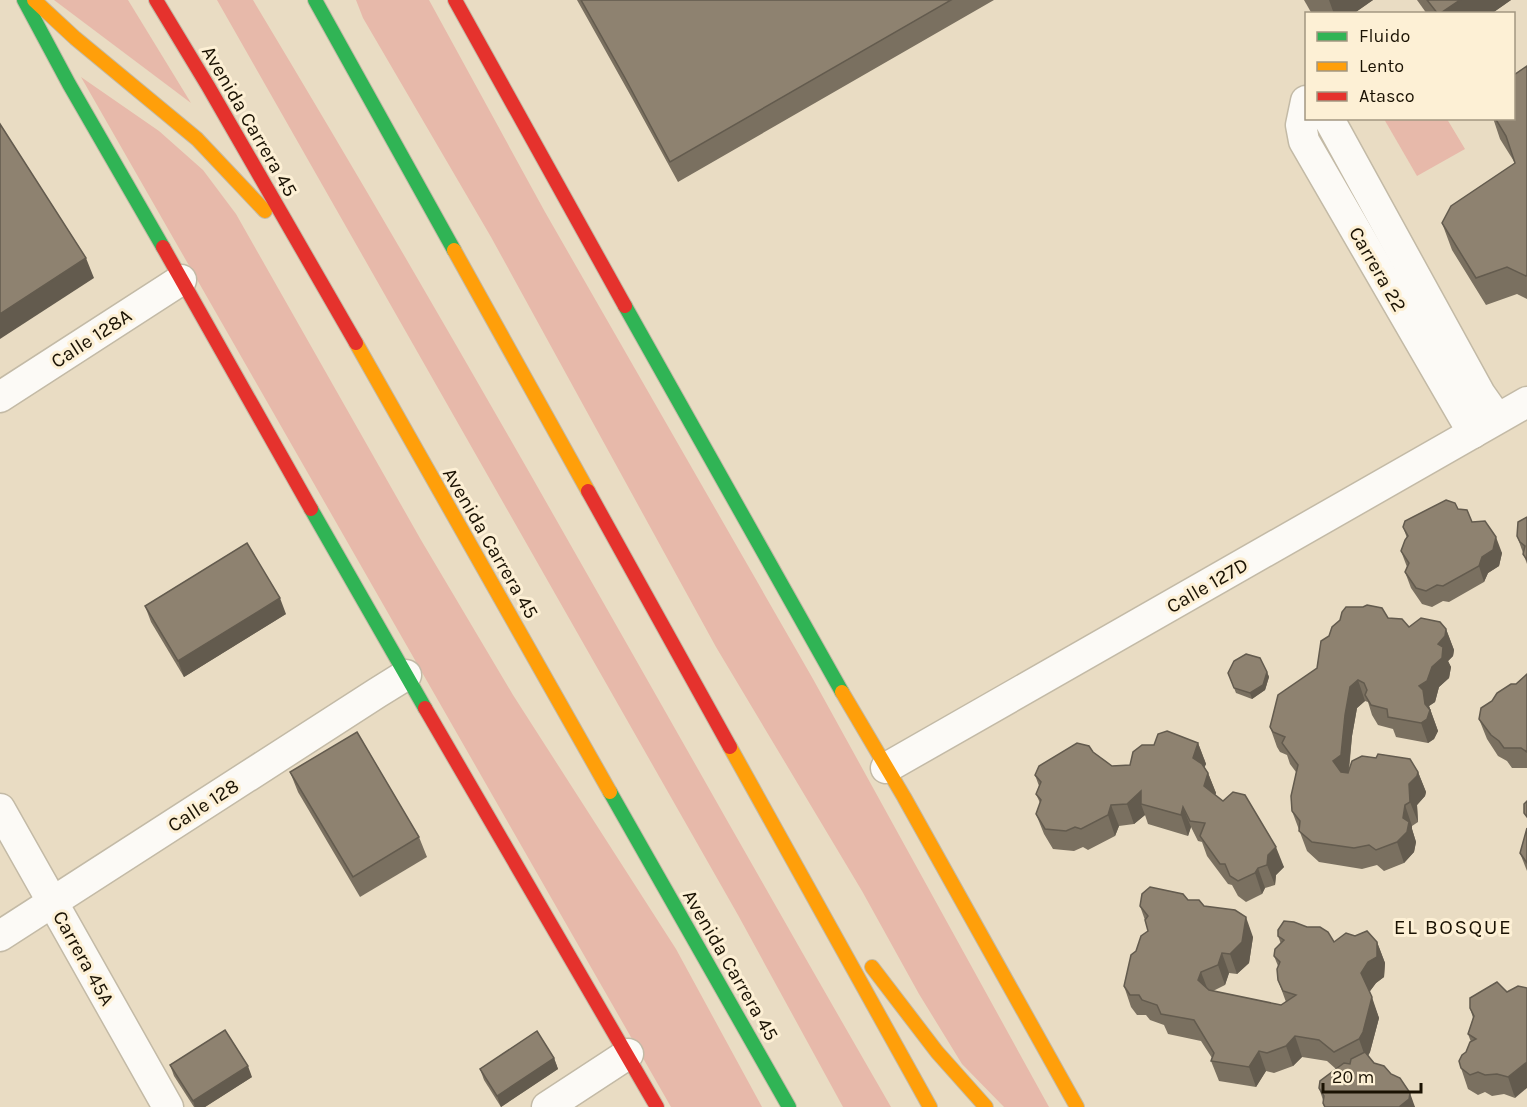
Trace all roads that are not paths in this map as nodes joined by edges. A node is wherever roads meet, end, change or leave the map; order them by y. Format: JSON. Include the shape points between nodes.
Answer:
{"nodes":[{"id":1,"x":24,"y":0,"type":"edge"},
{"id":2,"x":34,"y":0,"type":"edge"},
{"id":3,"x":156,"y":0,"type":"edge"},
{"id":4,"x":315,"y":0,"type":"edge"},
{"id":5,"x":325,"y":0,"type":"edge"},
{"id":6,"x":454,"y":0,"type":"edge"},
{"id":7,"x":332,"y":28,"type":"junction"},
{"id":8,"x":1305,"y":106,"type":"edge"},
{"id":9,"x":1328,"y":120,"type":"edge"},
{"id":10,"x":304,"y":251,"type":"junction"},
{"id":11,"x":181,"y":280,"type":"junction"},
{"id":12,"x":0,"y":397,"type":"edge"},
{"id":13,"x":1527,"y":402,"type":"edge"},
{"id":14,"x":1485,"y":426,"type":"junction"},
{"id":15,"x":406,"y":675,"type":"junction"},
{"id":16,"x":886,"y":768,"type":"junction"},
{"id":17,"x":0,"y":809,"type":"edge"},
{"id":18,"x":806,"y":882,"type":"junction"},
{"id":19,"x":52,"y":902,"type":"junction"},
{"id":20,"x":0,"y":936,"type":"edge"},
{"id":21,"x":628,"y":1054,"type":"junction"},
{"id":22,"x":168,"y":1107,"type":"edge"},
{"id":23,"x":548,"y":1107,"type":"edge"},
{"id":24,"x":657,"y":1107,"type":"edge"},
{"id":25,"x":789,"y":1107,"type":"edge"},
{"id":26,"x":930,"y":1107,"type":"edge"},
{"id":27,"x":987,"y":1107,"type":"edge"},
{"id":28,"x":1077,"y":1107,"type":"edge"}],
"edges":[{"from":1,"to":11,"type":"highway"},
{"from":2,"to":10,"type":"highway","via":[[197,139]]},
{"from":3,"to":10,"type":"highway","name":"Avenida Carrera 45"},
{"from":4,"to":7,"type":"highway"},
{"from":5,"to":7,"type":"highway"},
{"from":6,"to":16,"type":"highway"},
{"from":7,"to":18,"type":"highway"},
{"from":8,"to":14,"type":"street","name":"Carrera 22","via":[[1301,125],[1304,141]]},
{"from":9,"to":14,"type":"street","name":"Carrera 22","via":[[1480,394]]},
{"from":10,"to":25,"type":"highway","name":"Avenida Carrera 45"},
{"from":11,"to":12,"type":"street","name":"Calle 128A"},
{"from":11,"to":15,"type":"highway"},
{"from":13,"to":14,"type":"street","name":"Calle 127D"},
{"from":14,"to":16,"type":"street","name":"Calle 127D"},
{"from":15,"to":19,"type":"street","name":"Calle 128"},
{"from":15,"to":21,"type":"highway"},
{"from":16,"to":28,"type":"highway"},
{"from":17,"to":19,"type":"street","name":"Carrera 45A"},
{"from":18,"to":26,"type":"highway"},
{"from":18,"to":27,"type":"highway","via":[[937,1052]]},
{"from":19,"to":20,"type":"street","name":"Calle 128"},
{"from":19,"to":22,"type":"street","name":"Carrera 45A"},
{"from":21,"to":23,"type":"street"},
{"from":21,"to":24,"type":"highway"}]}
